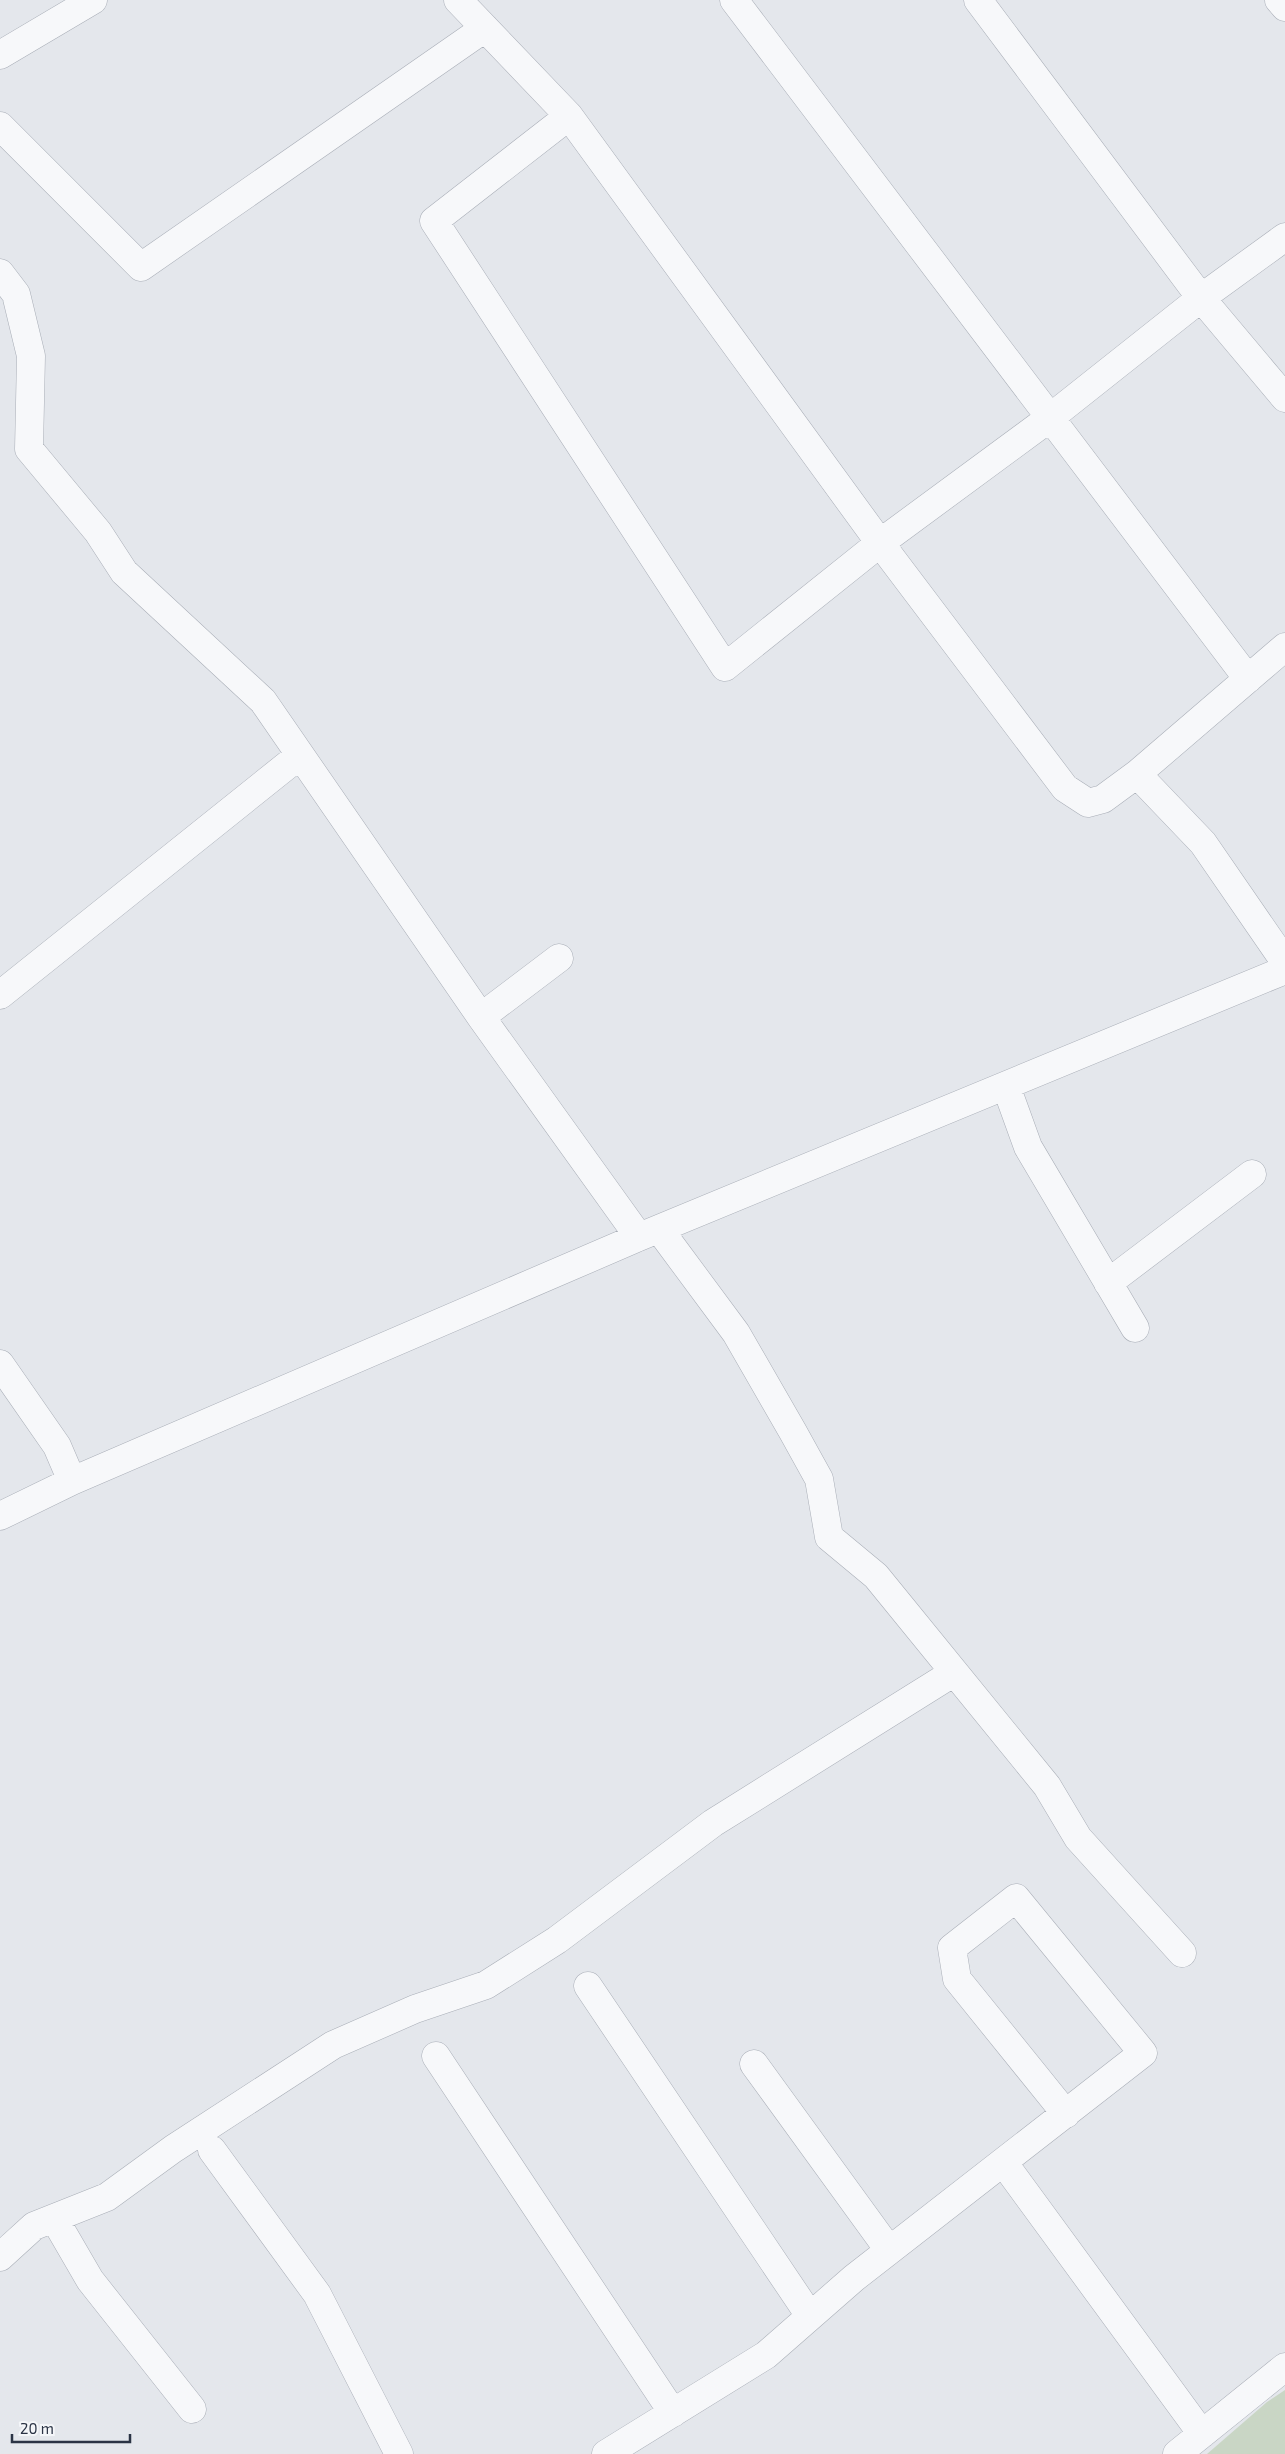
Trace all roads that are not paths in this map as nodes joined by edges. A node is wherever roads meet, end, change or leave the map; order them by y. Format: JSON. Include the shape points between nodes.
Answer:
{"nodes":[{"id":1,"x":93,"y":0,"type":"edge"},
{"id":2,"x":458,"y":0,"type":"edge"},
{"id":3,"x":734,"y":0,"type":"edge"},
{"id":4,"x":1279,"y":0,"type":"edge"},
{"id":5,"x":987,"y":3,"type":"edge"},
{"id":6,"x":1285,"y":8,"type":"edge"},
{"id":7,"x":485,"y":28,"type":"junction"},
{"id":8,"x":0,"y":55,"type":"edge"},
{"id":9,"x":569,"y":116,"type":"junction"},
{"id":10,"x":0,"y":126,"type":"edge"},
{"id":11,"x":1285,"y":237,"type":"edge"},
{"id":12,"x":0,"y":272,"type":"edge"},
{"id":13,"x":1202,"y":298,"type":"junction"},
{"id":14,"x":1285,"y":398,"type":"edge"},
{"id":15,"x":1051,"y":417,"type":"junction"},
{"id":16,"x":880,"y":543,"type":"junction"},
{"id":17,"x":1285,"y":647,"type":"edge"},
{"id":18,"x":1248,"y":679,"type":"junction"},
{"id":19,"x":300,"y":754,"type":"junction"},
{"id":20,"x":1138,"y":774,"type":"junction"},
{"id":21,"x":560,"y":958,"type":"dead end"},
{"id":22,"x":1285,"y":962,"type":"edge"},
{"id":23,"x":1285,"y":970,"type":"edge"},
{"id":24,"x":0,"y":995,"type":"edge"},
{"id":25,"x":481,"y":1017,"type":"junction"},
{"id":26,"x":1006,"y":1086,"type":"junction"},
{"id":27,"x":1252,"y":1174,"type":"dead end"},
{"id":28,"x":649,"y":1233,"type":"junction"},
{"id":29,"x":1108,"y":1283,"type":"junction"},
{"id":30,"x":1135,"y":1328,"type":"dead end"},
{"id":31,"x":0,"y":1364,"type":"edge"},
{"id":32,"x":72,"y":1481,"type":"junction"},
{"id":33,"x":0,"y":1516,"type":"edge"},
{"id":34,"x":953,"y":1673,"type":"junction"},
{"id":35,"x":1182,"y":1953,"type":"dead end"},
{"id":36,"x":588,"y":1986,"type":"dead end"},
{"id":37,"x":436,"y":2056,"type":"dead end"},
{"id":38,"x":754,"y":2064,"type":"dead end"},
{"id":39,"x":1066,"y":2114,"type":"junction"},
{"id":40,"x":212,"y":2150,"type":"dead end"},
{"id":41,"x":1003,"y":2162,"type":"junction"},
{"id":42,"x":54,"y":2218,"type":"junction"},
{"id":43,"x":889,"y":2250,"type":"junction"},
{"id":44,"x":0,"y":2257,"type":"edge"},
{"id":45,"x":810,"y":2316,"type":"junction"},
{"id":46,"x":1285,"y":2367,"type":"edge"},
{"id":47,"x":192,"y":2409,"type":"dead end"},
{"id":48,"x":673,"y":2413,"type":"junction"},
{"id":49,"x":1202,"y":2434,"type":"junction"},
{"id":50,"x":612,"y":2452,"type":"edge"},
{"id":51,"x":399,"y":2454,"type":"edge"},
{"id":52,"x":1177,"y":2454,"type":"edge"}],
"edges":[{"from":1,"to":8,"type":"street"},
{"from":2,"to":7,"type":"street"},
{"from":3,"to":15,"type":"street"},
{"from":4,"to":6,"type":"street"},
{"from":5,"to":13,"type":"street"},
{"from":7,"to":9,"type":"street"},
{"from":7,"to":10,"type":"street","via":[[141,267]]},
{"from":9,"to":16,"type":"street"},
{"from":9,"to":16,"type":"street","via":[[434,221],[725,667]]},
{"from":11,"to":13,"type":"street"},
{"from":12,"to":19,"type":"street","via":[[16,294],[31,356],[29,449],[98,532],[124,572],[262,701]]},
{"from":13,"to":14,"type":"street"},
{"from":13,"to":15,"type":"street"},
{"from":15,"to":16,"type":"street"},
{"from":15,"to":18,"type":"street"},
{"from":16,"to":20,"type":"street","via":[[1065,788],[1088,802],[1103,799]]},
{"from":17,"to":18,"type":"street"},
{"from":18,"to":20,"type":"street"},
{"from":19,"to":24,"type":"street"},
{"from":19,"to":25,"type":"street"},
{"from":20,"to":22,"type":"street","via":[[1203,843]]},
{"from":21,"to":25,"type":"street"},
{"from":23,"to":26,"type":"street"},
{"from":25,"to":28,"type":"street"},
{"from":26,"to":28,"type":"street"},
{"from":26,"to":29,"type":"street","via":[[1028,1146]]},
{"from":27,"to":29,"type":"street"},
{"from":28,"to":32,"type":"street"},
{"from":28,"to":34,"type":"street","via":[[736,1333],[819,1479],[830,1537],[876,1576]]},
{"from":29,"to":30,"type":"street"},
{"from":31,"to":32,"type":"street","via":[[58,1446]]},
{"from":32,"to":33,"type":"street"},
{"from":34,"to":35,"type":"street","via":[[1047,1786],[1078,1838]]},
{"from":34,"to":42,"type":"street","via":[[713,1823],[557,1940],[486,1985],[415,2009],[333,2045],[173,2149],[107,2197]]},
{"from":36,"to":45,"type":"street"},
{"from":37,"to":48,"type":"street"},
{"from":38,"to":43,"type":"street"},
{"from":39,"to":39,"type":"street","via":[[1143,2053],[1016,1898],[952,1948],[957,1979]]},
{"from":39,"to":41,"type":"street"},
{"from":40,"to":51,"type":"street","via":[[317,2294]]},
{"from":41,"to":43,"type":"street"},
{"from":41,"to":49,"type":"street"},
{"from":42,"to":44,"type":"street","via":[[34,2226]]},
{"from":42,"to":47,"type":"street","via":[[90,2280]]},
{"from":43,"to":45,"type":"street"},
{"from":45,"to":48,"type":"street","via":[[766,2355]]},
{"from":46,"to":49,"type":"street"},
{"from":48,"to":50,"type":"street"},
{"from":49,"to":52,"type":"street"}]}
